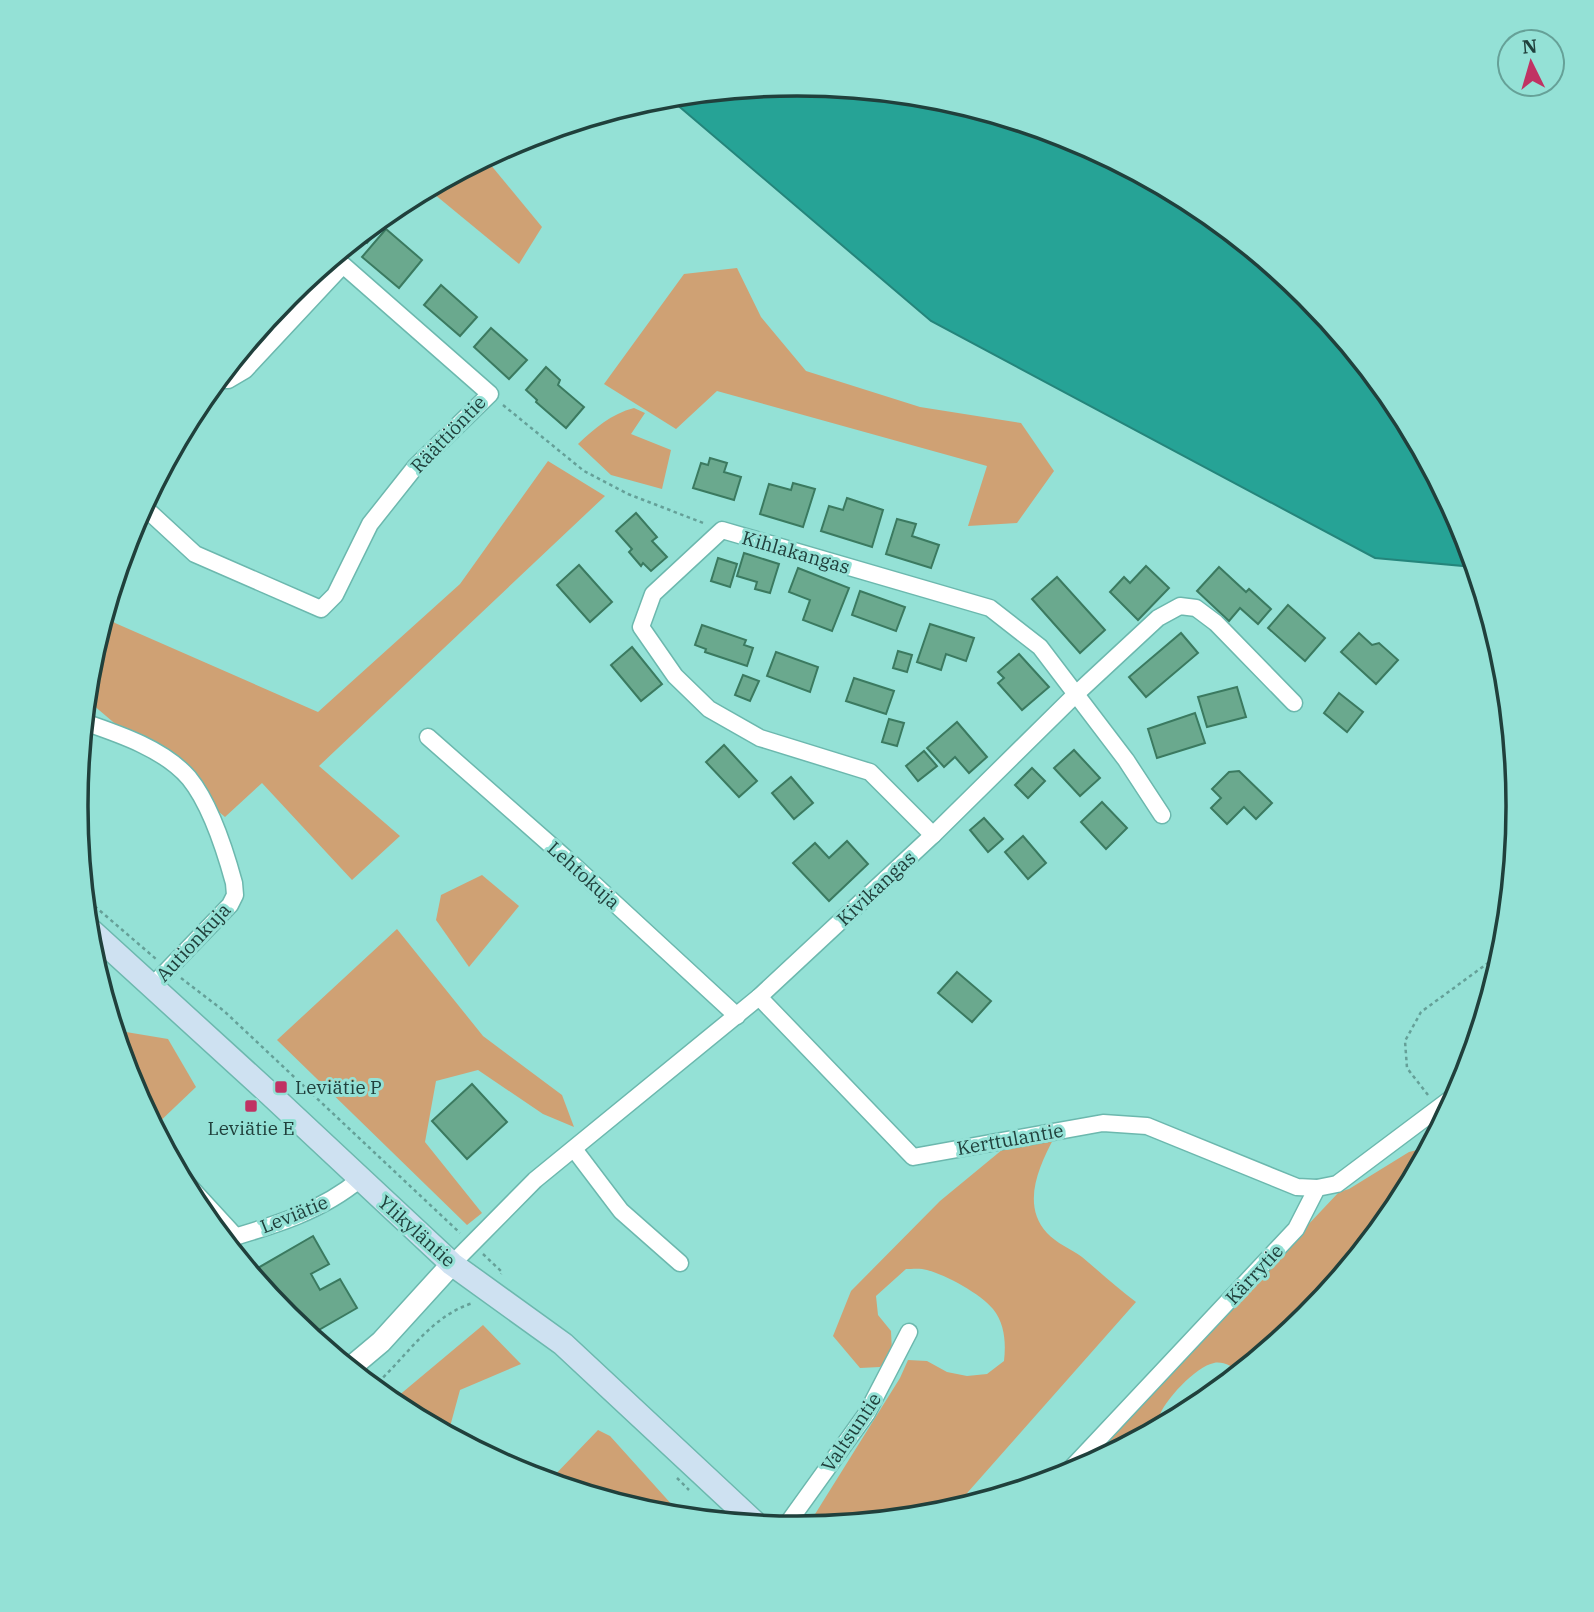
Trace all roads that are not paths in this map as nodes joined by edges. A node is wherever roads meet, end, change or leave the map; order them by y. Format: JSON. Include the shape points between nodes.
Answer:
{"nodes":[{"id":1,"x":231,"y":378,"type":"edge"},
{"id":2,"x":151,"y":514,"type":"edge"},
{"id":3,"x":1074,"y":695,"type":"junction"},
{"id":4,"x":1294,"y":703,"type":"dead end"},
{"id":5,"x":93,"y":726,"type":"edge"},
{"id":6,"x":428,"y":737,"type":"dead end"},
{"id":7,"x":1162,"y":815,"type":"dead end"},
{"id":8,"x":933,"y":835,"type":"junction"},
{"id":9,"x":100,"y":936,"type":"edge"},
{"id":10,"x":161,"y":977,"type":"junction"},
{"id":11,"x":759,"y":996,"type":"junction"},
{"id":12,"x":737,"y":1016,"type":"junction"},
{"id":13,"x":1434,"y":1117,"type":"edge"},
{"id":14,"x":575,"y":1149,"type":"junction"},
{"id":15,"x":360,"y":1179,"type":"junction"},
{"id":16,"x":1317,"y":1188,"type":"junction"},
{"id":17,"x":233,"y":1237,"type":"edge"},
{"id":18,"x":680,"y":1262,"type":"dead end"},
{"id":19,"x":452,"y":1264,"type":"junction"},
{"id":20,"x":909,"y":1332,"type":"dead end"},
{"id":21,"x":357,"y":1362,"type":"edge"},
{"id":22,"x":1085,"y":1454,"type":"edge"},
{"id":23,"x":744,"y":1513,"type":"edge"},
{"id":24,"x":793,"y":1516,"type":"edge"}],
"edges":[{"from":1,"to":2,"type":"street","name":"Räättiöntie","via":[[245,370],[343,265],[490,394],[416,466],[370,524],[335,596],[321,609],[195,554]]},
{"from":3,"to":4,"type":"street","name":"Kivikangas","via":[[1158,618],[1180,606],[1196,608],[1216,623]]},
{"from":3,"to":7,"type":"street","name":"Kihlakangas"},
{"from":3,"to":8,"type":"street","name":"Kivikangas"},
{"from":3,"to":8,"type":"street","name":"Kihlakangas","via":[[1040,647],[990,608],[722,530],[653,594],[641,627],[675,676],[709,709],[760,738],[870,772]]},
{"from":5,"to":10,"type":"street","name":"Autionkuja","via":[[158,753],[188,777],[204,801],[230,867],[235,895],[230,905]]},
{"from":6,"to":12,"type":"street","name":"Lehtokuja"},
{"from":8,"to":11,"type":"street","name":"Kivikangas"},
{"from":9,"to":10,"type":"main road","name":"Ylikyläntie"},
{"from":10,"to":15,"type":"main road","name":"Ylikyläntie"},
{"from":11,"to":12,"type":"street","name":"Kivikangas"},
{"from":11,"to":16,"type":"street","name":"Kerttulantie","via":[[913,1157],[1103,1123],[1147,1126],[1297,1187]]},
{"from":12,"to":14,"type":"street","name":"Kivikangas"},
{"from":13,"to":16,"type":"street","via":[[1337,1184]]},
{"from":14,"to":18,"type":"street","via":[[621,1211]]},
{"from":14,"to":19,"type":"street","name":"Kivikangas","via":[[535,1180]]},
{"from":15,"to":17,"type":"street","name":"Leviätie","via":[[313,1209]]},
{"from":15,"to":19,"type":"main road","name":"Ylikyläntie"},
{"from":16,"to":22,"type":"street","name":"Kärrytie","via":[[1296,1229]]},
{"from":19,"to":21,"type":"street"},
{"from":19,"to":23,"type":"main road","name":"Ylikyläntie","via":[[563,1344]]},
{"from":20,"to":24,"type":"street","name":"Valtsuntie","via":[[867,1413]]}]}
